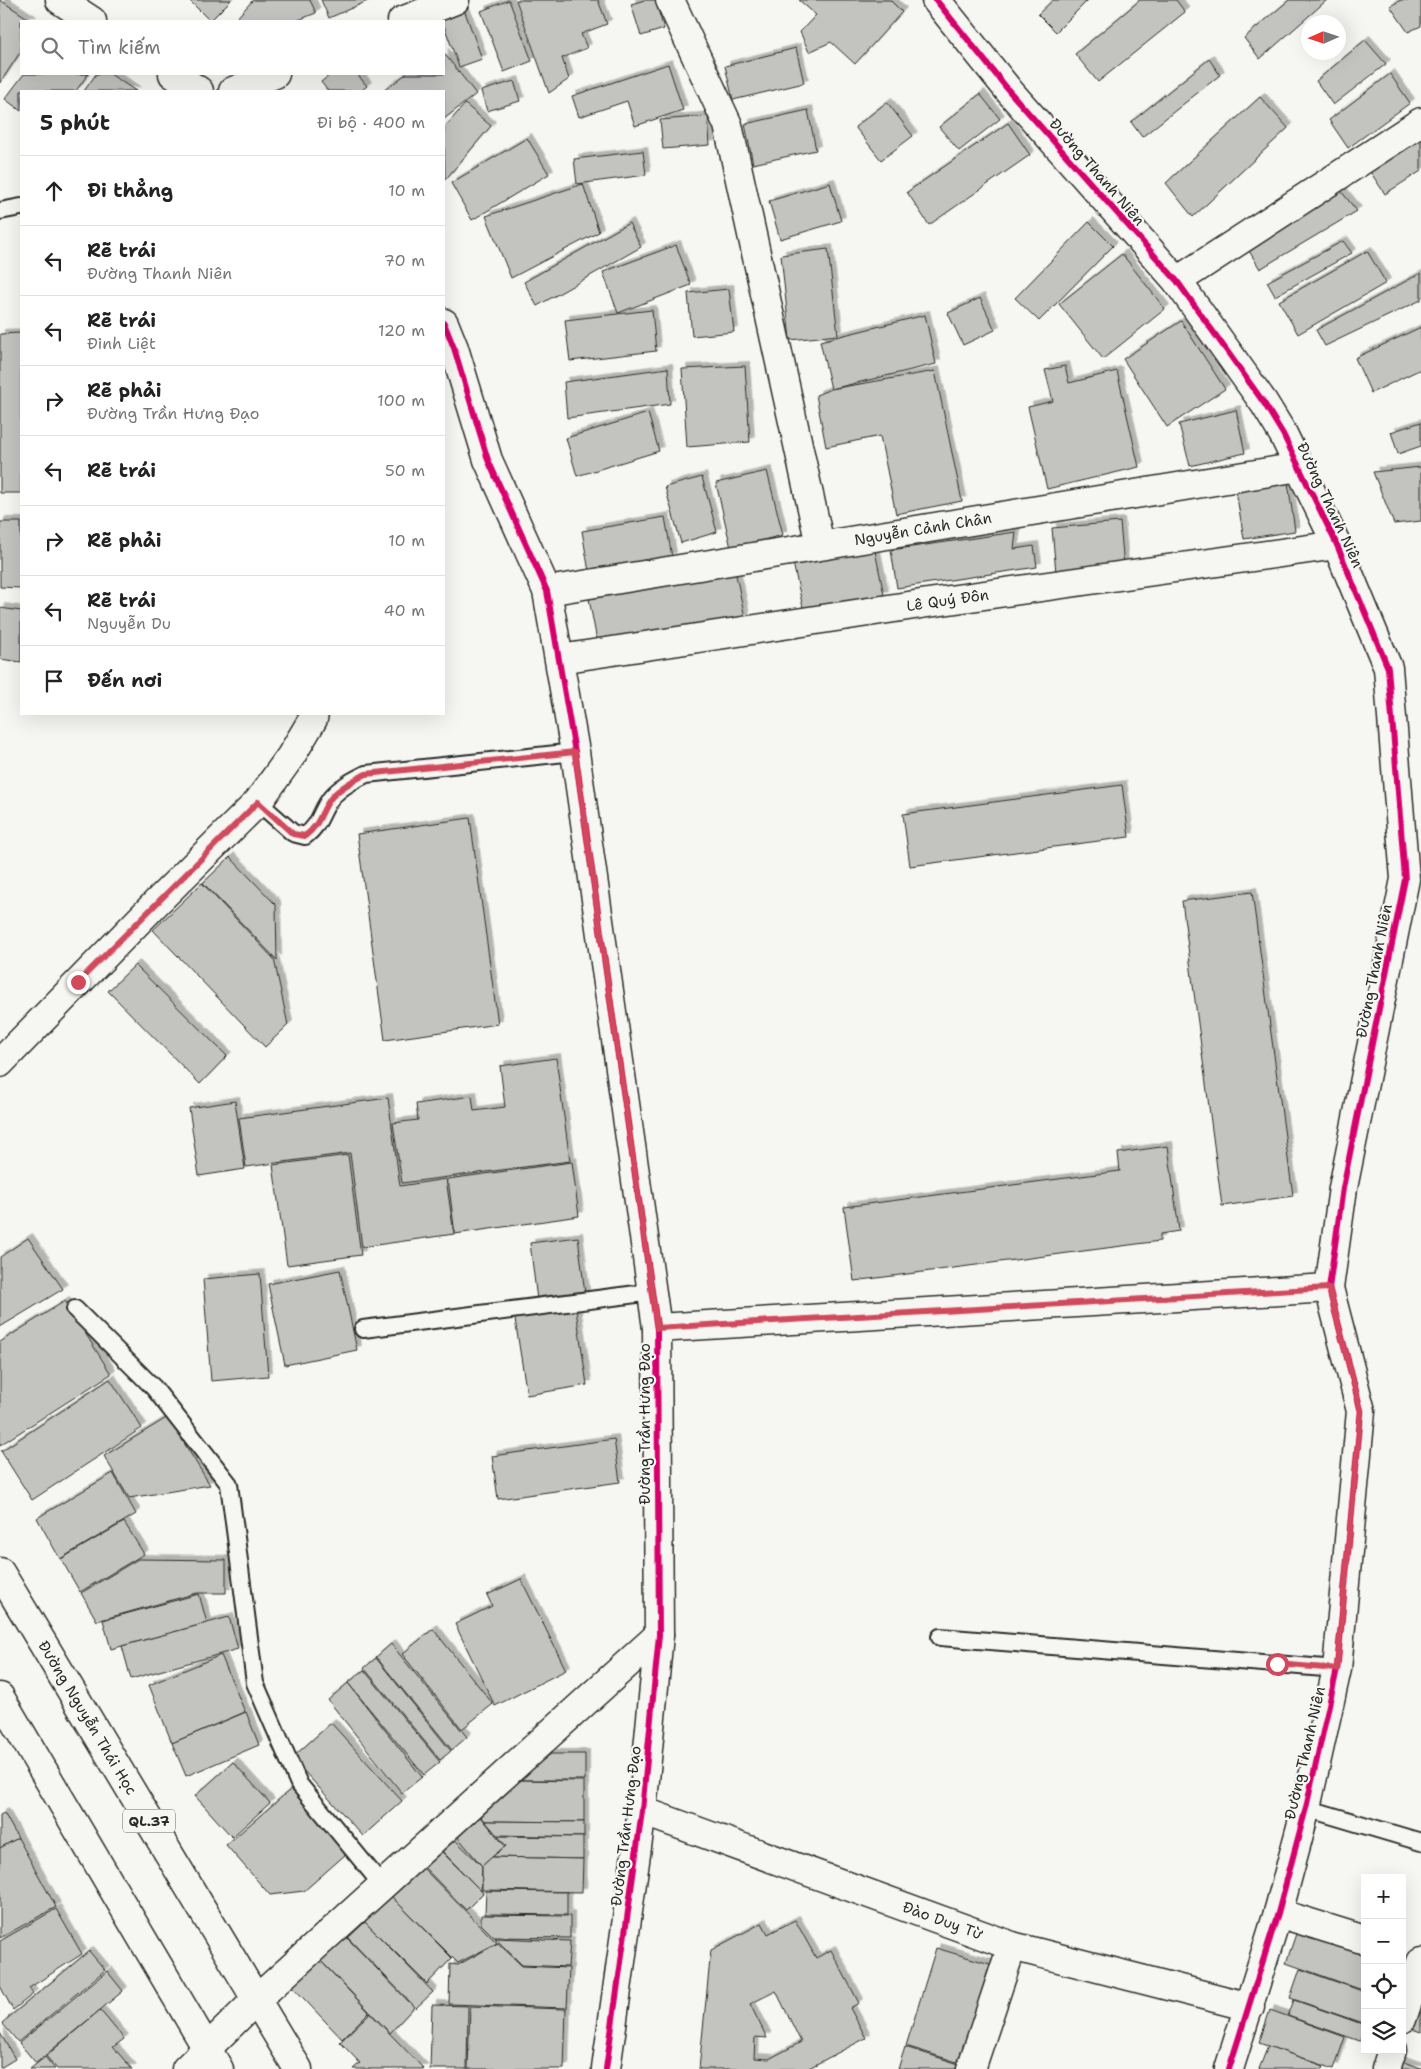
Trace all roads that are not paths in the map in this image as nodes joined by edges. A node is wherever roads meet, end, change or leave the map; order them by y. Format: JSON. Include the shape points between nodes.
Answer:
{"nodes":[{"id":1,"x":670,"y":0,"type":"edge"},
{"id":2,"x":936,"y":0,"type":"edge"},
{"id":3,"x":66,"y":2,"type":"edge"},
{"id":4,"x":444,"y":2,"type":"edge"},
{"id":5,"x":91,"y":20,"type":"edge"},
{"id":6,"x":404,"y":20,"type":"edge"},
{"id":7,"x":174,"y":75,"type":"edge"},
{"id":8,"x":273,"y":75,"type":"edge"},
{"id":9,"x":197,"y":90,"type":"edge"},
{"id":10,"x":236,"y":90,"type":"edge"},
{"id":11,"x":1421,"y":122,"type":"edge"},
{"id":12,"x":20,"y":207,"type":"edge"},
{"id":13,"x":0,"y":211,"type":"edge"},
{"id":14,"x":1176,"y":282,"type":"junction"},
{"id":15,"x":445,"y":326,"type":"edge"},
{"id":16,"x":1299,"y":467,"type":"junction"},
{"id":17,"x":820,"y":545,"type":"junction"},
{"id":18,"x":1337,"y":545,"type":"junction"},
{"id":19,"x":547,"y":591,"type":"junction"},
{"id":20,"x":560,"y":659,"type":"junction"},
{"id":21,"x":314,"y":715,"type":"edge"},
{"id":22,"x":575,"y":752,"type":"junction"},
{"id":23,"x":258,"y":802,"type":"junction"},
{"id":24,"x":0,"y":1063,"type":"edge"},
{"id":25,"x":1329,"y":1288,"type":"junction"},
{"id":26,"x":652,"y":1292,"type":"junction"},
{"id":27,"x":75,"y":1309,"type":"dead end"},
{"id":28,"x":657,"y":1328,"type":"junction"},
{"id":29,"x":363,"y":1329,"type":"dead end"},
{"id":30,"x":0,"y":1572,"type":"edge"},
{"id":31,"x":659,"y":1635,"type":"junction"},
{"id":32,"x":940,"y":1637,"type":"dead end"},
{"id":33,"x":1337,"y":1669,"type":"junction"},
{"id":34,"x":0,"y":1697,"type":"edge"},
{"id":35,"x":1306,"y":1808,"type":"junction"},
{"id":36,"x":642,"y":1811,"type":"junction"},
{"id":37,"x":1421,"y":1842,"type":"edge"},
{"id":38,"x":382,"y":1885,"type":"junction"},
{"id":39,"x":1278,"y":1912,"type":"junction"},
{"id":40,"x":1361,"y":1939,"type":"edge"},
{"id":41,"x":1012,"y":1946,"type":"junction"},
{"id":42,"x":1406,"y":1953,"type":"edge"},
{"id":43,"x":1421,"y":1958,"type":"edge"},
{"id":44,"x":1421,"y":1962,"type":"edge"},
{"id":45,"x":256,"y":1999,"type":"junction"},
{"id":46,"x":1250,"y":2007,"type":"junction"},
{"id":47,"x":1405,"y":2009,"type":"edge"},
{"id":48,"x":1391,"y":2054,"type":"edge"},
{"id":49,"x":212,"y":2058,"type":"edge"},
{"id":50,"x":186,"y":2069,"type":"edge"},
{"id":51,"x":298,"y":2069,"type":"edge"},
{"id":52,"x":606,"y":2069,"type":"edge"},
{"id":53,"x":970,"y":2069,"type":"edge"},
{"id":54,"x":1229,"y":2069,"type":"edge"},
{"id":55,"x":1386,"y":2069,"type":"edge"}],
"edges":[{"from":1,"to":17,"type":"street","via":[[728,125]]},
{"from":2,"to":14,"type":"street","name":"Đường Thanh Niên","via":[[1010,92]]},
{"from":3,"to":5,"type":"street"},
{"from":4,"to":6,"type":"street"},
{"from":7,"to":9,"type":"street"},
{"from":8,"to":10,"type":"street"},
{"from":11,"to":14,"type":"street"},
{"from":12,"to":13,"type":"lane"},
{"from":14,"to":16,"type":"street","name":"Đường Thanh Niên","via":[[1264,404]]},
{"from":15,"to":19,"type":"street","name":"Đường Trần Hưng Đạo","via":[[488,460]]},
{"from":16,"to":17,"type":"street","name":"Nguyễn Cảnh Chân"},
{"from":16,"to":18,"type":"street","name":"Đường Thanh Niên"},
{"from":17,"to":19,"type":"street","name":"Nguyễn Cảnh Chân"},
{"from":18,"to":20,"type":"street","name":"Lê Quý Đôn"},
{"from":18,"to":25,"type":"street","name":"Đường Thanh Niên","via":[[1388,668],[1404,879],[1343,1188]]},
{"from":19,"to":20,"type":"street","name":"Đường Trần Hưng Đạo"},
{"from":20,"to":22,"type":"street","name":"Đường Trần Hưng Đạo"},
{"from":21,"to":23,"type":"street","via":[[291,756]]},
{"from":22,"to":23,"type":"lane","via":[[366,774],[331,798],[314,829],[305,836],[293,834]]},
{"from":22,"to":26,"type":"street","name":"Đường Trần Hưng Đạo"},
{"from":23,"to":24,"type":"street"},
{"from":25,"to":28,"type":"street"},
{"from":25,"to":33,"type":"street","name":"Đường Thanh Niên","via":[[1361,1411]]},
{"from":26,"to":28,"type":"street","name":"Đường Trần Hưng Đạo"},
{"from":26,"to":29,"type":"lane"},
{"from":27,"to":38,"type":"lane","via":[[154,1388],[229,1484],[256,1683],[300,1784]]},
{"from":28,"to":31,"type":"street","name":"Đường Trần Hưng Đạo"},
{"from":30,"to":45,"type":"street","name":"Đường Nguyễn Thái Học","number":"QL.37"},
{"from":31,"to":36,"type":"street","name":"Đường Trần Hưng Đạo"},
{"from":31,"to":38,"type":"street"},
{"from":32,"to":33,"type":"lane"},
{"from":33,"to":35,"type":"street","name":"Đường Thanh Niên"},
{"from":34,"to":49,"type":"street"},
{"from":35,"to":37,"type":"lane"},
{"from":35,"to":39,"type":"street","name":"Đường Thanh Niên"},
{"from":36,"to":41,"type":"street","name":"Đào Duy Từ"},
{"from":36,"to":52,"type":"street","name":"Đường Trần Hưng Đạo"},
{"from":38,"to":45,"type":"street"},
{"from":39,"to":40,"type":"street"},
{"from":39,"to":46,"type":"street","name":"Đường Thanh Niên"},
{"from":41,"to":46,"type":"street","name":"Đào Duy Từ"},
{"from":41,"to":53,"type":"street"},
{"from":42,"to":43,"type":"street"},
{"from":44,"to":47,"type":"street"},
{"from":45,"to":49,"type":"street"},
{"from":45,"to":51,"type":"street","name":"Đường Nguyễn Thái Học","number":"QL.37"},
{"from":46,"to":54,"type":"street","name":"Đường Thanh Niên"},
{"from":48,"to":55,"type":"street"},
{"from":49,"to":50,"type":"street"}]}
